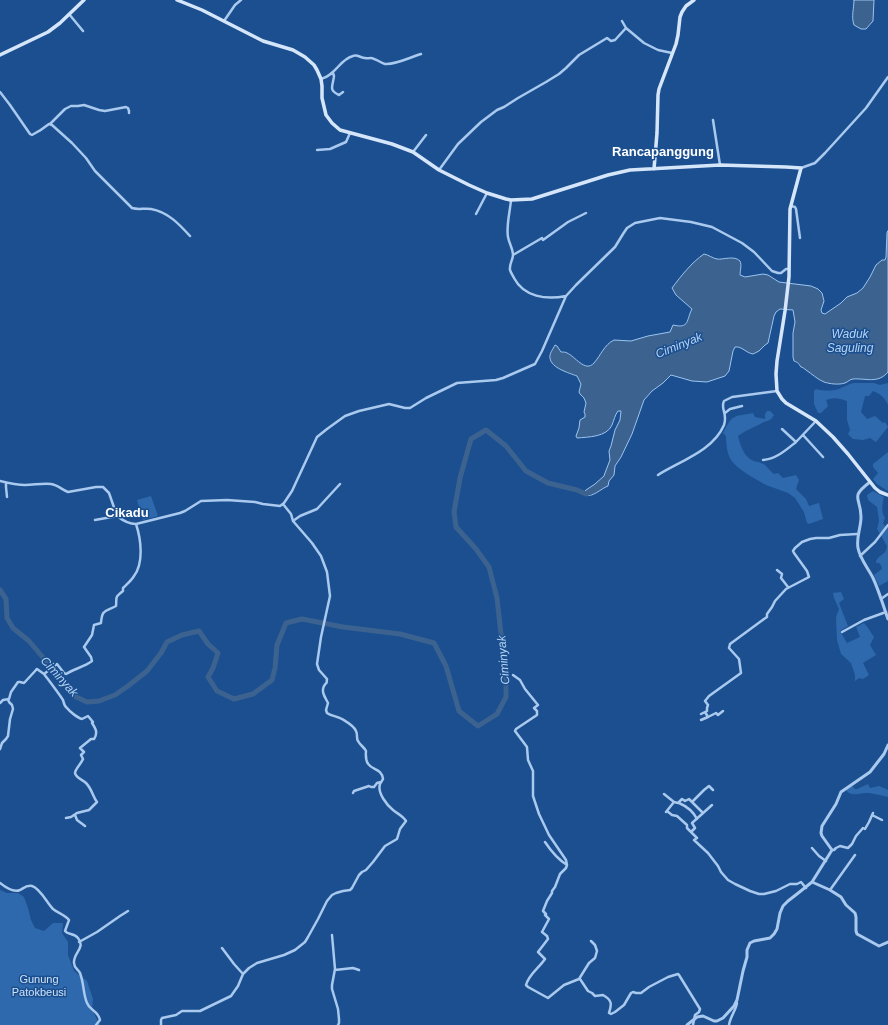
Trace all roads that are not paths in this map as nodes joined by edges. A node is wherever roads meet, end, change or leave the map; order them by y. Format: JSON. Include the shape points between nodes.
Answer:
{"nodes":[{"id":1,"x":84,"y":0,"type":"edge"},
{"id":2,"x":177,"y":0,"type":"edge"},
{"id":3,"x":241,"y":0,"type":"edge"},
{"id":4,"x":694,"y":0,"type":"edge"},
{"id":5,"x":69,"y":14,"type":"junction"},
{"id":6,"x":224,"y":21,"type":"junction"},
{"id":7,"x":622,"y":21,"type":"dead end"},
{"id":8,"x":626,"y":28,"type":"junction"},
{"id":9,"x":83,"y":31,"type":"dead end"},
{"id":10,"x":421,"y":54,"type":"dead end"},
{"id":11,"x":672,"y":54,"type":"junction"},
{"id":12,"x":0,"y":55,"type":"edge"},
{"id":13,"x":333,"y":73,"type":"junction"},
{"id":14,"x":888,"y":77,"type":"edge"},
{"id":15,"x":321,"y":79,"type":"junction"},
{"id":16,"x":0,"y":92,"type":"edge"},
{"id":17,"x":343,"y":92,"type":"dead end"},
{"id":18,"x":129,"y":113,"type":"dead end"},
{"id":19,"x":713,"y":120,"type":"dead end"},
{"id":20,"x":50,"y":124,"type":"junction"},
{"id":21,"x":350,"y":134,"type":"junction"},
{"id":22,"x":426,"y":135,"type":"dead end"},
{"id":23,"x":317,"y":150,"type":"dead end"},
{"id":24,"x":413,"y":152,"type":"junction"},
{"id":25,"x":720,"y":166,"type":"junction"},
{"id":26,"x":801,"y":168,"type":"junction"},
{"id":27,"x":654,"y":169,"type":"junction"},
{"id":28,"x":439,"y":170,"type":"junction"},
{"id":29,"x":487,"y":193,"type":"junction"},
{"id":30,"x":511,"y":200,"type":"junction"},
{"id":31,"x":790,"y":206,"type":"junction"},
{"id":32,"x":586,"y":213,"type":"dead end"},
{"id":33,"x":476,"y":214,"type":"dead end"},
{"id":34,"x":190,"y":236,"type":"dead end"},
{"id":35,"x":800,"y":238,"type":"dead end"},
{"id":36,"x":513,"y":255,"type":"junction"},
{"id":37,"x":789,"y":269,"type":"junction"},
{"id":38,"x":566,"y":296,"type":"junction"},
{"id":39,"x":777,"y":390,"type":"junction"},
{"id":40,"x":742,"y":406,"type":"dead end"},
{"id":41,"x":725,"y":413,"type":"junction"},
{"id":42,"x":816,"y":421,"type":"junction"},
{"id":43,"x":782,"y":430,"type":"dead end"},
{"id":44,"x":803,"y":435,"type":"junction"},
{"id":45,"x":796,"y":442,"type":"junction"},
{"id":46,"x":823,"y":457,"type":"dead end"},
{"id":47,"x":762,"y":460,"type":"dead end"},
{"id":48,"x":658,"y":475,"type":"dead end"},
{"id":49,"x":0,"y":481,"type":"edge"},
{"id":50,"x":870,"y":482,"type":"junction"},
{"id":51,"x":6,"y":483,"type":"junction"},
{"id":52,"x":340,"y":484,"type":"dead end"},
{"id":53,"x":888,"y":495,"type":"edge"},
{"id":54,"x":8,"y":497,"type":"dead end"},
{"id":55,"x":283,"y":504,"type":"junction"},
{"id":56,"x":117,"y":516,"type":"junction"},
{"id":57,"x":95,"y":520,"type":"dead end"},
{"id":58,"x":293,"y":521,"type":"junction"},
{"id":59,"x":136,"y":524,"type":"junction"},
{"id":60,"x":888,"y":524,"type":"edge"},
{"id":61,"x":857,"y":534,"type":"junction"},
{"id":62,"x":860,"y":556,"type":"junction"},
{"id":63,"x":777,"y":570,"type":"dead end"},
{"id":64,"x":788,"y":587,"type":"junction"},
{"id":65,"x":888,"y":594,"type":"edge"},
{"id":66,"x":881,"y":599,"type":"junction"},
{"id":67,"x":886,"y":612,"type":"junction"},
{"id":68,"x":888,"y":619,"type":"edge"},
{"id":69,"x":842,"y":632,"type":"dead end"},
{"id":70,"x":44,"y":674,"type":"junction"},
{"id":71,"x":513,"y":675,"type":"dead end"},
{"id":72,"x":8,"y":699,"type":"junction"},
{"id":73,"x":0,"y":703,"type":"edge"},
{"id":74,"x":705,"y":712,"type":"junction"},
{"id":75,"x":723,"y":712,"type":"dead end"},
{"id":76,"x":701,"y":714,"type":"dead end"},
{"id":77,"x":708,"y":717,"type":"junction"},
{"id":78,"x":701,"y":720,"type":"dead end"},
{"id":79,"x":888,"y":745,"type":"edge"},
{"id":80,"x":0,"y":749,"type":"edge"},
{"id":81,"x":381,"y":782,"type":"junction"},
{"id":82,"x":713,"y":790,"type":"dead end"},
{"id":83,"x":353,"y":793,"type":"dead end"},
{"id":84,"x":664,"y":794,"type":"dead end"},
{"id":85,"x":674,"y":802,"type":"junction"},
{"id":86,"x":692,"y":802,"type":"junction"},
{"id":87,"x":679,"y":803,"type":"junction"},
{"id":88,"x":712,"y":805,"type":"dead end"},
{"id":89,"x":703,"y":813,"type":"junction"},
{"id":90,"x":74,"y":815,"type":"junction"},
{"id":91,"x":66,"y":818,"type":"dead end"},
{"id":92,"x":696,"y":819,"type":"junction"},
{"id":93,"x":882,"y":820,"type":"dead end"},
{"id":94,"x":85,"y":826,"type":"dead end"},
{"id":95,"x":691,"y":832,"type":"junction"},
{"id":96,"x":545,"y":842,"type":"dead end"},
{"id":97,"x":812,"y":848,"type":"dead end"},
{"id":98,"x":832,"y":850,"type":"junction"},
{"id":99,"x":855,"y":855,"type":"dead end"},
{"id":100,"x":826,"y":861,"type":"junction"},
{"id":101,"x":567,"y":865,"type":"junction"},
{"id":102,"x":812,"y":882,"type":"junction"},
{"id":103,"x":0,"y":883,"type":"edge"},
{"id":104,"x":806,"y":888,"type":"junction"},
{"id":105,"x":830,"y":890,"type":"junction"},
{"id":106,"x":128,"y":911,"type":"dead end"},
{"id":107,"x":332,"y":935,"type":"dead end"},
{"id":108,"x":591,"y":941,"type":"dead end"},
{"id":109,"x":79,"y":942,"type":"junction"},
{"id":110,"x":888,"y":942,"type":"edge"},
{"id":111,"x":222,"y":948,"type":"dead end"},
{"id":112,"x":335,"y":968,"type":"junction"},
{"id":113,"x":359,"y":970,"type":"dead end"},
{"id":114,"x":243,"y":974,"type":"junction"},
{"id":115,"x":579,"y":979,"type":"junction"},
{"id":116,"x":737,"y":1002,"type":"junction"},
{"id":117,"x":694,"y":1019,"type":"junction"},
{"id":118,"x":96,"y":1025,"type":"edge"},
{"id":119,"x":160,"y":1025,"type":"edge"},
{"id":120,"x":338,"y":1025,"type":"edge"},
{"id":121,"x":687,"y":1025,"type":"edge"},
{"id":122,"x":692,"y":1025,"type":"edge"},
{"id":123,"x":729,"y":1025,"type":"edge"}],
"edges":[{"from":1,"to":5,"type":"main road"},
{"from":2,"to":6,"type":"main road"},
{"from":3,"to":6,"type":"street"},
{"from":4,"to":11,"type":"main road","via":[[682,12],[678,38]]},
{"from":5,"to":9,"type":"street"},
{"from":5,"to":12,"type":"main road","via":[[48,32]]},
{"from":6,"to":15,"type":"main road","via":[[264,41],[300,53],[314,65]]},
{"from":7,"to":8,"type":"street"},
{"from":8,"to":11,"type":"street","via":[[644,43]]},
{"from":8,"to":28,"type":"street","via":[[614,40],[607,38],[588,49],[559,74],[497,110],[458,144]]},
{"from":10,"to":13,"type":"street","via":[[387,64],[353,56]]},
{"from":11,"to":27,"type":"main road","via":[[658,95]]},
{"from":13,"to":15,"type":"street"},
{"from":13,"to":17,"type":"street","via":[[332,90],[339,95]]},
{"from":14,"to":26,"type":"street","via":[[866,108],[825,153],[815,163]]},
{"from":15,"to":21,"type":"main road","via":[[323,103],[328,120]]},
{"from":16,"to":20,"type":"street","via":[[32,135]]},
{"from":18,"to":20,"type":"street","via":[[126,107],[99,110],[84,105],[71,106]]},
{"from":19,"to":25,"type":"street"},
{"from":20,"to":34,"type":"street","via":[[72,143],[132,208],[149,209],[165,214]]},
{"from":21,"to":23,"type":"street","via":[[346,142],[330,149]]},
{"from":21,"to":24,"type":"main road"},
{"from":22,"to":24,"type":"street"},
{"from":24,"to":28,"type":"main road"},
{"from":25,"to":26,"type":"main road"},
{"from":25,"to":27,"type":"main road"},
{"from":26,"to":31,"type":"main road"},
{"from":27,"to":30,"type":"main road","via":[[622,172],[532,199]]},
{"from":28,"to":29,"type":"main road"},
{"from":29,"to":30,"type":"main road"},
{"from":29,"to":33,"type":"street"},
{"from":30,"to":36,"type":"street","via":[[507,232]]},
{"from":31,"to":35,"type":"street","via":[[796,209]]},
{"from":31,"to":37,"type":"main road"},
{"from":32,"to":36,"type":"street"},
{"from":36,"to":38,"type":"street","via":[[510,269],[515,280],[525,291],[531,295],[545,297]]},
{"from":37,"to":38,"type":"street","via":[[781,273],[772,271],[742,243],[712,227],[660,218],[635,223],[627,228],[615,247]]},
{"from":37,"to":39,"type":"main road","via":[[777,361]]},
{"from":38,"to":55,"type":"street","via":[[535,364],[491,381],[460,382],[410,408],[389,404],[354,412],[340,419],[317,437]]},
{"from":39,"to":41,"type":"street","via":[[728,398],[722,405]]},
{"from":39,"to":42,"type":"main road","via":[[786,403]]},
{"from":40,"to":41,"type":"street"},
{"from":41,"to":48,"type":"street","via":[[725,422],[720,432],[707,447]]},
{"from":42,"to":44,"type":"street"},
{"from":42,"to":50,"type":"main road","via":[[833,437]]},
{"from":43,"to":45,"type":"street"},
{"from":44,"to":45,"type":"street"},
{"from":44,"to":46,"type":"street"},
{"from":45,"to":47,"type":"street","via":[[782,453]]},
{"from":49,"to":51,"type":"street"},
{"from":50,"to":53,"type":"main road","via":[[880,492]]},
{"from":50,"to":61,"type":"street","via":[[858,494],[861,518]]},
{"from":51,"to":54,"type":"street"},
{"from":51,"to":56,"type":"street","via":[[54,485],[68,492],[103,487],[109,493]]},
{"from":52,"to":58,"type":"street","via":[[317,509]]},
{"from":55,"to":58,"type":"street"},
{"from":55,"to":59,"type":"street","via":[[276,506],[227,500],[201,501],[185,512]]},
{"from":56,"to":57,"type":"street"},
{"from":56,"to":59,"type":"street"},
{"from":58,"to":81,"type":"street","via":[[321,556],[327,572],[330,596],[317,664],[327,680],[322,690],[328,703],[327,713],[348,722],[354,729],[358,742],[366,751],[368,764],[382,774]]},
{"from":59,"to":70,"type":"street","via":[[140,539],[139,568],[116,597],[116,606],[104,612],[101,623],[94,625],[84,647],[92,661],[66,674],[56,664]]},
{"from":60,"to":62,"type":"street","via":[[875,542]]},
{"from":61,"to":62,"type":"street"},
{"from":61,"to":64,"type":"street","via":[[802,542],[793,551],[810,577]]},
{"from":62,"to":66,"type":"street","via":[[872,576]]},
{"from":63,"to":64,"type":"street","via":[[782,574],[781,578]]},
{"from":64,"to":74,"type":"street","via":[[775,601],[767,617],[730,644],[729,648],[739,659],[741,673],[704,701],[708,706]]},
{"from":65,"to":66,"type":"street"},
{"from":66,"to":67,"type":"street"},
{"from":67,"to":68,"type":"street"},
{"from":67,"to":69,"type":"street"},
{"from":70,"to":72,"type":"street","via":[[36,670],[24,683],[18,682]]},
{"from":70,"to":90,"type":"street","via":[[59,693],[67,709],[78,718],[88,716],[97,732],[94,739],[80,748],[84,752],[80,755],[83,759],[75,774],[88,785],[97,802],[89,810]]},
{"from":71,"to":101,"type":"street","via":[[520,680],[538,705],[534,708],[537,715],[515,731],[527,747],[528,760],[533,771],[533,796],[539,814]]},
{"from":72,"to":73,"type":"street"},
{"from":72,"to":80,"type":"street","via":[[13,709],[8,736]]},
{"from":74,"to":76,"type":"street"},
{"from":74,"to":77,"type":"street"},
{"from":75,"to":77,"type":"street"},
{"from":77,"to":78,"type":"street"},
{"from":79,"to":98,"type":"street","via":[[870,772],[841,792],[822,826],[822,836]]},
{"from":81,"to":83,"type":"street","via":[[374,787],[369,786]]},
{"from":81,"to":114,"type":"street","via":[[383,798],[406,821],[397,839],[385,846],[360,874],[350,890],[332,895],[305,942],[284,955],[253,965]]},
{"from":82,"to":86,"type":"street","via":[[709,786]]},
{"from":84,"to":85,"type":"street"},
{"from":85,"to":87,"type":"street"},
{"from":85,"to":95,"type":"street","via":[[666,811],[687,825]]},
{"from":86,"to":87,"type":"street","via":[[689,799],[682,799]]},
{"from":86,"to":89,"type":"street"},
{"from":87,"to":92,"type":"street","via":[[690,810]]},
{"from":88,"to":89,"type":"street"},
{"from":89,"to":92,"type":"street"},
{"from":90,"to":91,"type":"street"},
{"from":90,"to":94,"type":"street"},
{"from":92,"to":95,"type":"street","via":[[692,823],[694,828]]},
{"from":93,"to":98,"type":"street","via":[[872,814],[865,829],[863,828],[848,848],[840,846]]},
{"from":95,"to":104,"type":"street","via":[[696,838],[694,840],[708,853],[722,874],[735,884],[761,894],[801,882]]},
{"from":96,"to":101,"type":"street"},
{"from":97,"to":100,"type":"street"},
{"from":98,"to":100,"type":"street"},
{"from":99,"to":105,"type":"street"},
{"from":100,"to":102,"type":"street"},
{"from":101,"to":115,"type":"street","via":[[560,874],[543,911],[549,919],[542,932],[548,939],[538,952],[544,959],[526,985],[548,998],[564,985]]},
{"from":102,"to":104,"type":"street"},
{"from":102,"to":105,"type":"street"},
{"from":103,"to":109,"type":"street","via":[[5,888],[15,891],[26,886],[34,886],[54,909],[69,920],[65,931],[77,937]]},
{"from":104,"to":116,"type":"street","via":[[783,906],[777,929],[772,936],[750,943]]},
{"from":105,"to":110,"type":"street","via":[[841,897],[855,913],[858,935],[879,946]]},
{"from":106,"to":109,"type":"street"},
{"from":107,"to":112,"type":"street"},
{"from":108,"to":115,"type":"street","via":[[596,951],[595,958],[588,963]]},
{"from":109,"to":118,"type":"street","via":[[81,945],[75,957],[75,968],[82,980],[87,1004],[99,1017]]},
{"from":111,"to":114,"type":"street"},
{"from":112,"to":113,"type":"street"},
{"from":112,"to":120,"type":"street","via":[[332,989],[338,1009]]},
{"from":114,"to":119,"type":"street","via":[[231,996],[200,1011],[182,1011],[162,1018]]},
{"from":115,"to":117,"type":"street","via":[[595,996],[603,995],[608,998],[611,1002],[611,1014],[624,1005],[631,993],[641,993],[678,974],[700,1009]]},
{"from":116,"to":117,"type":"street","via":[[720,1020],[714,1021],[701,1016]]},
{"from":116,"to":123,"type":"street"},
{"from":117,"to":121,"type":"street"},
{"from":117,"to":122,"type":"street"}]}
